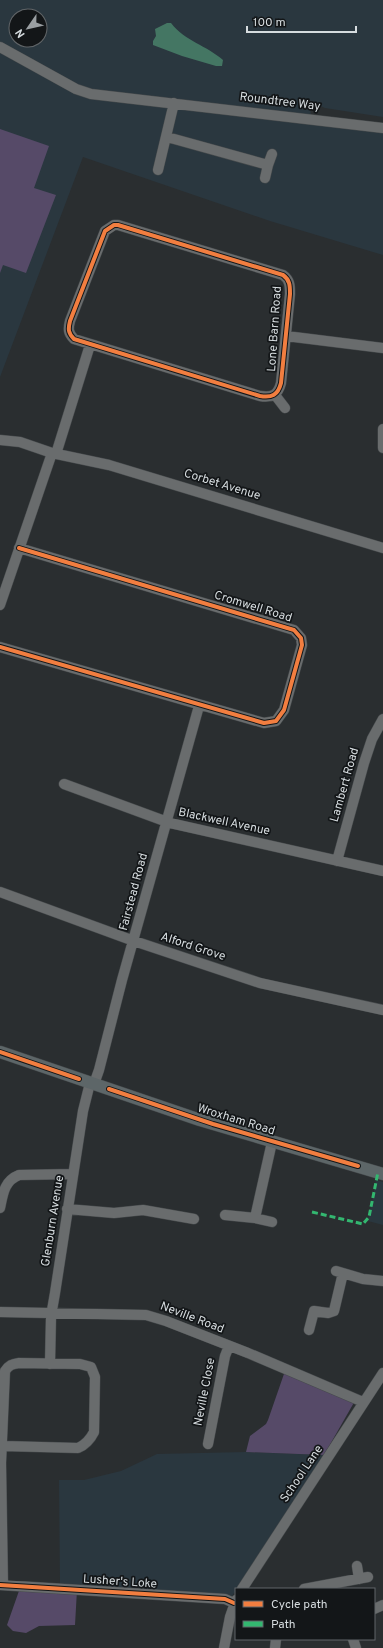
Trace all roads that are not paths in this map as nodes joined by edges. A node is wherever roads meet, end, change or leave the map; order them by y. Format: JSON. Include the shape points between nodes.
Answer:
{"nodes":[{"id":1,"x":0,"y":47,"type":"edge"},
{"id":2,"x":174,"y":103,"type":"junction"},
{"id":3,"x":383,"y":128,"type":"edge"},
{"id":4,"x":167,"y":137,"type":"junction"},
{"id":5,"x":272,"y":154,"type":"dead end"},
{"id":6,"x":268,"y":165,"type":"junction"},
{"id":7,"x":158,"y":170,"type":"dead end"},
{"id":8,"x":265,"y":178,"type":"dead end"},
{"id":9,"x":286,"y":336,"type":"junction"},
{"id":10,"x":90,"y":345,"type":"junction"},
{"id":11,"x":383,"y":348,"type":"edge"},
{"id":12,"x":275,"y":395,"type":"junction"},
{"id":13,"x":285,"y":408,"type":"dead end"},
{"id":14,"x":383,"y":429,"type":"edge"},
{"id":15,"x":0,"y":440,"type":"edge"},
{"id":16,"x":383,"y":448,"type":"edge"},
{"id":17,"x":54,"y":453,"type":"junction"},
{"id":18,"x":19,"y":548,"type":"junction"},
{"id":19,"x":383,"y":548,"type":"edge"},
{"id":20,"x":0,"y":605,"type":"edge"},
{"id":21,"x":0,"y":647,"type":"edge"},
{"id":22,"x":199,"y":706,"type":"junction"},
{"id":23,"x":383,"y":719,"type":"edge"},
{"id":24,"x":64,"y":784,"type":"dead end"},
{"id":25,"x":167,"y":822,"type":"junction"},
{"id":26,"x":337,"y":861,"type":"junction"},
{"id":27,"x":383,"y":871,"type":"edge"},
{"id":28,"x":0,"y":892,"type":"edge"},
{"id":29,"x":134,"y":941,"type":"junction"},
{"id":30,"x":383,"y":1010,"type":"edge"},
{"id":31,"x":0,"y":1052,"type":"edge"},
{"id":32,"x":92,"y":1083,"type":"junction"},
{"id":33,"x":272,"y":1142,"type":"junction"},
{"id":34,"x":73,"y":1174,"type":"junction"},
{"id":35,"x":383,"y":1174,"type":"edge"},
{"id":36,"x":0,"y":1208,"type":"edge"},
{"id":37,"x":67,"y":1209,"type":"junction"},
{"id":38,"x":225,"y":1215,"type":"dead end"},
{"id":39,"x":255,"y":1218,"type":"junction"},
{"id":40,"x":188,"y":1221,"type":"dead end"},
{"id":41,"x":272,"y":1222,"type":"dead end"},
{"id":42,"x":383,"y":1281,"type":"edge"},
{"id":43,"x":0,"y":1312,"type":"edge"},
{"id":44,"x":52,"y":1313,"type":"junction"},
{"id":45,"x":309,"y":1330,"type":"dead end"},
{"id":46,"x":229,"y":1346,"type":"junction"},
{"id":47,"x":50,"y":1364,"type":"junction"},
{"id":48,"x":383,"y":1373,"type":"edge"},
{"id":49,"x":363,"y":1402,"type":"junction"},
{"id":50,"x":208,"y":1444,"type":"dead end"},
{"id":51,"x":3,"y":1446,"type":"junction"},
{"id":52,"x":1,"y":1497,"type":"edge"},
{"id":53,"x":357,"y":1566,"type":"dead end"},
{"id":54,"x":2,"y":1585,"type":"edge"},
{"id":55,"x":243,"y":1588,"type":"edge"},
{"id":56,"x":309,"y":1588,"type":"edge"},
{"id":57,"x":235,"y":1602,"type":"edge"},
{"id":58,"x":231,"y":1633,"type":"edge"},
{"id":59,"x":224,"y":1648,"type":"edge"}],
"edges":[{"from":1,"to":2,"type":"street","name":"Roundtree Way","via":[[83,92]]},
{"from":2,"to":3,"type":"street","name":"Roundtree Way"},
{"from":2,"to":4,"type":"street"},
{"from":4,"to":6,"type":"street"},
{"from":4,"to":7,"type":"street"},
{"from":5,"to":6,"type":"street"},
{"from":6,"to":8,"type":"street"},
{"from":9,"to":10,"type":"street","name":"Lone Barn Road","via":[[290,284],[288,278],[118,224],[105,231],[68,328],[67,336]]},
{"from":9,"to":11,"type":"street"},
{"from":9,"to":12,"type":"street","name":"Lone Barn Road","via":[[281,383]]},
{"from":10,"to":12,"type":"street","name":"Lone Barn Road","via":[[260,396]]},
{"from":10,"to":17,"type":"street"},
{"from":12,"to":13,"type":"street"},
{"from":14,"to":16,"type":"street"},
{"from":15,"to":17,"type":"street","name":"Corbet Avenue","via":[[20,442]]},
{"from":17,"to":18,"type":"street"},
{"from":17,"to":19,"type":"street","name":"Corbet Avenue","via":[[109,465]]},
{"from":18,"to":20,"type":"street"},
{"from":18,"to":22,"type":"street","name":"Cromwell Road","via":[[288,628],[294,630],[301,638],[302,645],[284,710],[276,721],[264,723]]},
{"from":21,"to":22,"type":"street","name":"Cromwell Road"},
{"from":22,"to":25,"type":"street","name":"Fairstead Road"},
{"from":23,"to":26,"type":"street","name":"Lambert Road","via":[[372,738]]},
{"from":24,"to":25,"type":"street","name":"Blackwell Avenue"},
{"from":25,"to":26,"type":"street","name":"Blackwell Avenue"},
{"from":25,"to":29,"type":"street","name":"Fairstead Road"},
{"from":26,"to":27,"type":"street","name":"Blackwell Avenue"},
{"from":28,"to":29,"type":"street","name":"Alford Grove"},
{"from":29,"to":30,"type":"street","name":"Alford Grove","via":[[260,983]]},
{"from":29,"to":32,"type":"street","name":"Fairstead Road","via":[[99,1070]]},
{"from":31,"to":32,"type":"main road","name":"Wroxham Road"},
{"from":32,"to":33,"type":"main road","name":"Wroxham Road"},
{"from":32,"to":34,"type":"street","name":"Glenburn Avenue","via":[[83,1111]]},
{"from":33,"to":35,"type":"main road","name":"Wroxham Road"},
{"from":33,"to":39,"type":"street"},
{"from":34,"to":36,"type":"street","via":[[13,1177],[4,1190]]},
{"from":34,"to":37,"type":"street","name":"Glenburn Avenue"},
{"from":37,"to":40,"type":"street","via":[[114,1213],[143,1210]]},
{"from":37,"to":44,"type":"street","name":"Glenburn Avenue"},
{"from":38,"to":39,"type":"street"},
{"from":39,"to":41,"type":"street"},
{"from":42,"to":45,"type":"street","via":[[363,1279],[340,1272],[334,1311],[314,1311]]},
{"from":43,"to":44,"type":"street","name":"Neville Road"},
{"from":44,"to":46,"type":"street","name":"Neville Road","via":[[146,1315]]},
{"from":44,"to":47,"type":"street","name":"Glenburn Avenue"},
{"from":46,"to":49,"type":"street","name":"Neville Road"},
{"from":46,"to":50,"type":"street","name":"Neville Close"},
{"from":47,"to":51,"type":"street","via":[[13,1363],[8,1366],[4,1377]]},
{"from":47,"to":51,"type":"street","via":[[80,1364],[91,1367],[95,1377],[92,1436],[78,1448]]},
{"from":48,"to":49,"type":"street","name":"School Lane"},
{"from":49,"to":55,"type":"street","name":"School Lane"},
{"from":51,"to":52,"type":"street"},
{"from":52,"to":54,"type":"street"},
{"from":53,"to":56,"type":"street","via":[[364,1578]]},
{"from":54,"to":57,"type":"street","name":"Lusher's Loke","via":[[90,1589],[225,1599]]},
{"from":57,"to":58,"type":"street"},
{"from":58,"to":59,"type":"street"}]}
